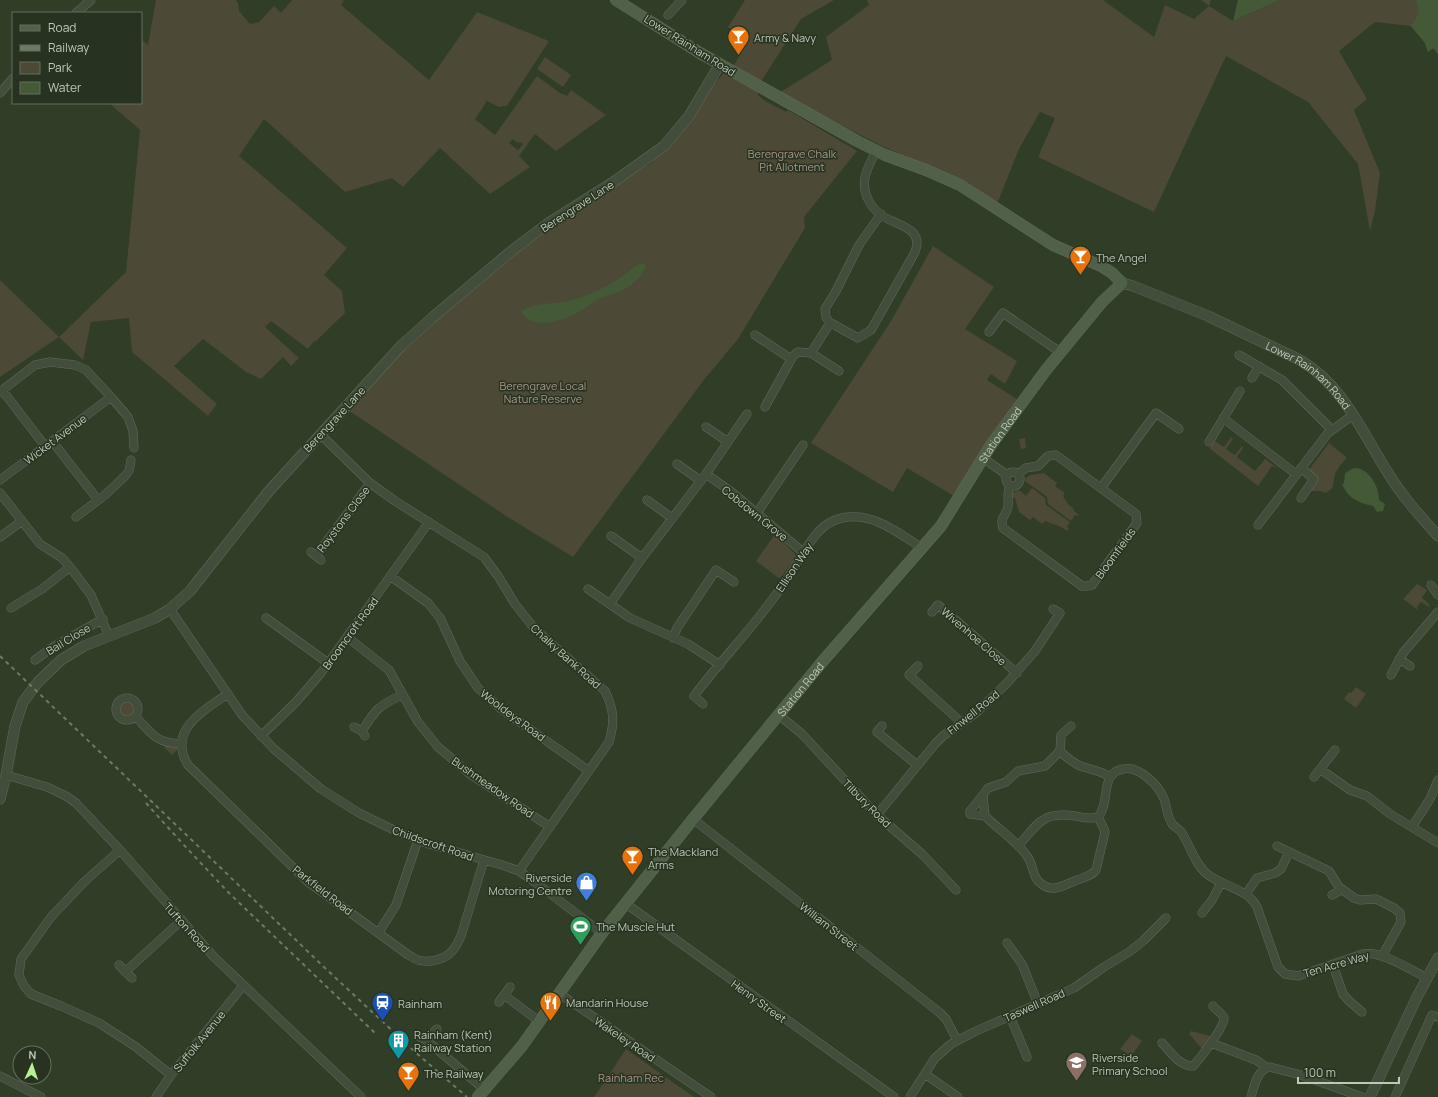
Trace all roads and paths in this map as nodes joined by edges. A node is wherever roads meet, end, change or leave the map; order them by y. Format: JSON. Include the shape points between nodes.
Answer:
{"nodes":[{"id":1,"x":91,"y":0,"type":"edge"},
{"id":2,"x":616,"y":0,"type":"edge"},
{"id":3,"x":682,"y":0,"type":"edge"},
{"id":4,"x":77,"y":12,"type":"edge"},
{"id":5,"x":668,"y":15,"type":"dead end"},
{"id":6,"x":720,"y":64,"type":"junction"},
{"id":7,"x":12,"y":79,"type":"edge"},
{"id":8,"x":0,"y":93,"type":"edge"},
{"id":9,"x":876,"y":151,"type":"junction"},
{"id":10,"x":881,"y":214,"type":"junction"},
{"id":11,"x":1122,"y":283,"type":"junction"},
{"id":12,"x":830,"y":323,"type":"junction"},
{"id":13,"x":989,"y":332,"type":"dead end"},
{"id":14,"x":755,"y":335,"type":"dead end"},
{"id":15,"x":811,"y":352,"type":"junction"},
{"id":16,"x":1060,"y":352,"type":"junction"},
{"id":17,"x":1239,"y":355,"type":"dead end"},
{"id":18,"x":791,"y":359,"type":"junction"},
{"id":19,"x":1259,"y":366,"type":"junction"},
{"id":20,"x":839,"y":371,"type":"dead end"},
{"id":21,"x":1252,"y":378,"type":"dead end"},
{"id":22,"x":1,"y":391,"type":"edge"},
{"id":23,"x":1240,"y":392,"type":"dead end"},
{"id":24,"x":111,"y":397,"type":"junction"},
{"id":25,"x":765,"y":407,"type":"dead end"},
{"id":26,"x":747,"y":414,"type":"dead end"},
{"id":27,"x":1353,"y":415,"type":"junction"},
{"id":28,"x":1224,"y":418,"type":"junction"},
{"id":29,"x":706,"y":427,"type":"dead end"},
{"id":30,"x":1179,"y":429,"type":"dead end"},
{"id":31,"x":1331,"y":430,"type":"junction"},
{"id":32,"x":321,"y":435,"type":"junction"},
{"id":33,"x":728,"y":442,"type":"junction"},
{"id":34,"x":1209,"y":442,"type":"dead end"},
{"id":35,"x":48,"y":444,"type":"junction"},
{"id":36,"x":804,"y":445,"type":"dead end"},
{"id":37,"x":134,"y":448,"type":"dead end"},
{"id":38,"x":983,"y":458,"type":"junction"},
{"id":39,"x":131,"y":460,"type":"dead end"},
{"id":40,"x":677,"y":464,"type":"dead end"},
{"id":41,"x":1299,"y":471,"type":"junction"},
{"id":42,"x":1018,"y":474,"type":"junction"},
{"id":43,"x":1007,"y":475,"type":"junction"},
{"id":44,"x":703,"y":478,"type":"junction"},
{"id":45,"x":0,"y":480,"type":"edge"},
{"id":46,"x":370,"y":483,"type":"junction"},
{"id":47,"x":1010,"y":486,"type":"junction"},
{"id":48,"x":1101,"y":488,"type":"junction"},
{"id":49,"x":0,"y":493,"type":"edge"},
{"id":50,"x":1300,"y":498,"type":"dead end"},
{"id":51,"x":98,"y":500,"type":"junction"},
{"id":52,"x":647,"y":500,"type":"dead end"},
{"id":53,"x":758,"y":513,"type":"junction"},
{"id":54,"x":76,"y":517,"type":"dead end"},
{"id":55,"x":672,"y":518,"type":"junction"},
{"id":56,"x":22,"y":521,"type":"junction"},
{"id":57,"x":429,"y":522,"type":"junction"},
{"id":58,"x":1258,"y":525,"type":"dead end"},
{"id":59,"x":1438,"y":536,"type":"edge"},
{"id":60,"x":0,"y":537,"type":"edge"},
{"id":61,"x":611,"y":548,"type":"dead end"},
{"id":62,"x":922,"y":548,"type":"junction"},
{"id":63,"x":804,"y":553,"type":"junction"},
{"id":64,"x":316,"y":556,"type":"dead end"},
{"id":65,"x":642,"y":558,"type":"junction"},
{"id":66,"x":70,"y":567,"type":"junction"},
{"id":67,"x":390,"y":576,"type":"junction"},
{"id":68,"x":734,"y":582,"type":"dead end"},
{"id":69,"x":1431,"y":585,"type":"dead end"},
{"id":70,"x":588,"y":589,"type":"dead end"},
{"id":71,"x":1438,"y":595,"type":"edge"},
{"id":72,"x":610,"y":604,"type":"junction"},
{"id":73,"x":11,"y":608,"type":"dead end"},
{"id":74,"x":170,"y":609,"type":"junction"},
{"id":75,"x":1053,"y":609,"type":"dead end"},
{"id":76,"x":932,"y":612,"type":"dead end"},
{"id":77,"x":1438,"y":612,"type":"edge"},
{"id":78,"x":267,"y":618,"type":"dead end"},
{"id":79,"x":103,"y":619,"type":"junction"},
{"id":80,"x":109,"y":636,"type":"junction"},
{"id":81,"x":347,"y":637,"type":"junction"},
{"id":82,"x":673,"y":638,"type":"junction"},
{"id":83,"x":1399,"y":659,"type":"junction"},
{"id":84,"x":34,"y":660,"type":"dead end"},
{"id":85,"x":328,"y":663,"type":"junction"},
{"id":86,"x":720,"y":665,"type":"junction"},
{"id":87,"x":918,"y":666,"type":"dead end"},
{"id":88,"x":1410,"y":666,"type":"dead end"},
{"id":89,"x":1017,"y":672,"type":"junction"},
{"id":90,"x":1391,"y":675,"type":"dead end"},
{"id":91,"x":228,"y":694,"type":"junction"},
{"id":92,"x":402,"y":695,"type":"junction"},
{"id":93,"x":703,"y":704,"type":"dead end"},
{"id":94,"x":779,"y":715,"type":"junction"},
{"id":95,"x":136,"y":717,"type":"dead end"},
{"id":96,"x":962,"y":723,"type":"junction"},
{"id":97,"x":882,"y":726,"type":"dead end"},
{"id":98,"x":1071,"y":726,"type":"dead end"},
{"id":99,"x":360,"y":732,"type":"dead end"},
{"id":100,"x":261,"y":736,"type":"junction"},
{"id":101,"x":182,"y":744,"type":"junction"},
{"id":102,"x":1335,"y":750,"type":"dead end"},
{"id":103,"x":1060,"y":751,"type":"junction"},
{"id":104,"x":917,"y":765,"type":"junction"},
{"id":105,"x":1320,"y":769,"type":"junction"},
{"id":106,"x":589,"y":771,"type":"junction"},
{"id":107,"x":6,"y":775,"type":"junction"},
{"id":108,"x":1110,"y":777,"type":"junction"},
{"id":109,"x":1314,"y":777,"type":"dead end"},
{"id":110,"x":1438,"y":780,"type":"edge"},
{"id":111,"x":983,"y":795,"type":"junction"},
{"id":112,"x":0,"y":799,"type":"edge"},
{"id":113,"x":877,"y":815,"type":"junction"},
{"id":114,"x":985,"y":816,"type":"junction"},
{"id":115,"x":1098,"y":817,"type":"junction"},
{"id":116,"x":693,"y":819,"type":"junction"},
{"id":117,"x":550,"y":827,"type":"junction"},
{"id":118,"x":1412,"y":828,"type":"junction"},
{"id":119,"x":418,"y":840,"type":"junction"},
{"id":120,"x":1438,"y":843,"type":"edge"},
{"id":121,"x":1018,"y":846,"type":"junction"},
{"id":122,"x":1277,"y":846,"type":"dead end"},
{"id":123,"x":120,"y":850,"type":"junction"},
{"id":124,"x":1289,"y":852,"type":"junction"},
{"id":125,"x":484,"y":860,"type":"junction"},
{"id":126,"x":519,"y":871,"type":"junction"},
{"id":127,"x":1222,"y":883,"type":"junction"},
{"id":128,"x":956,"y":890,"type":"dead end"},
{"id":129,"x":1341,"y":890,"type":"junction"},
{"id":130,"x":1246,"y":894,"type":"junction"},
{"id":131,"x":1332,"y":895,"type":"dead end"},
{"id":132,"x":625,"y":903,"type":"junction"},
{"id":133,"x":1202,"y":913,"type":"dead end"},
{"id":134,"x":1166,"y":918,"type":"dead end"},
{"id":135,"x":182,"y":920,"type":"junction"},
{"id":136,"x":379,"y":932,"type":"junction"},
{"id":137,"x":602,"y":933,"type":"junction"},
{"id":138,"x":1007,"y":943,"type":"dead end"},
{"id":139,"x":1382,"y":956,"type":"junction"},
{"id":140,"x":1438,"y":958,"type":"edge"},
{"id":141,"x":119,"y":965,"type":"dead end"},
{"id":142,"x":1333,"y":965,"type":"junction"},
{"id":143,"x":125,"y":972,"type":"junction"},
{"id":144,"x":132,"y":978,"type":"dead end"},
{"id":145,"x":1427,"y":978,"type":"junction"},
{"id":146,"x":243,"y":986,"type":"junction"},
{"id":147,"x":510,"y":987,"type":"dead end"},
{"id":148,"x":560,"y":994,"type":"junction"},
{"id":149,"x":504,"y":995,"type":"junction"},
{"id":150,"x":499,"y":1002,"type":"dead end"},
{"id":151,"x":1038,"y":1004,"type":"junction"},
{"id":152,"x":1213,"y":1006,"type":"dead end"},
{"id":153,"x":1362,"y":1012,"type":"dead end"},
{"id":154,"x":1010,"y":1016,"type":"junction"},
{"id":155,"x":1438,"y":1017,"type":"edge"},
{"id":156,"x":540,"y":1022,"type":"junction"},
{"id":157,"x":437,"y":1029,"type":"dead end"},
{"id":158,"x":957,"y":1040,"type":"junction"},
{"id":159,"x":1162,"y":1043,"type":"dead end"},
{"id":160,"x":1211,"y":1043,"type":"junction"},
{"id":161,"x":1027,"y":1057,"type":"dead end"},
{"id":162,"x":1266,"y":1067,"type":"junction"},
{"id":163,"x":925,"y":1074,"type":"junction"},
{"id":164,"x":171,"y":1075,"type":"junction"},
{"id":165,"x":0,"y":1076,"type":"edge"},
{"id":166,"x":482,"y":1094,"type":"edge"},
{"id":167,"x":41,"y":1097,"type":"edge"},
{"id":168,"x":156,"y":1097,"type":"edge"},
{"id":169,"x":361,"y":1097,"type":"edge"},
{"id":170,"x":711,"y":1097,"type":"edge"},
{"id":171,"x":894,"y":1097,"type":"edge"},
{"id":172,"x":910,"y":1097,"type":"edge"},
{"id":173,"x":958,"y":1097,"type":"edge"},
{"id":174,"x":1250,"y":1097,"type":"edge"},
{"id":175,"x":1362,"y":1097,"type":"edge"},
{"id":176,"x":1370,"y":1097,"type":"edge"},
{"id":177,"x":1395,"y":1097,"type":"edge"}],
"edges":[{"from":1,"to":4,"type":"street"},
{"from":2,"to":6,"type":"main road","name":"Lower Rainham Road"},
{"from":3,"to":5,"type":"street"},
{"from":6,"to":9,"type":"main road","name":"Lower Rainham Road"},
{"from":6,"to":32,"type":"street","name":"Berengrave Lane","via":[[689,116],[664,146],[619,179],[547,224],[509,253],[402,345]]},
{"from":7,"to":8,"type":"street"},
{"from":9,"to":10,"type":"street","via":[[866,172],[865,187],[871,205]]},
{"from":9,"to":11,"type":"main road","name":"Lower Rainham Road","via":[[960,185],[1049,243],[1101,266]]},
{"from":10,"to":12,"type":"street","via":[[859,245],[825,309]]},
{"from":10,"to":12,"type":"street","via":[[913,232],[918,241],[916,251],[871,330],[858,338]]},
{"from":11,"to":16,"type":"main road","name":"Station Road","via":[[1102,302]]},
{"from":11,"to":27,"type":"street","name":"Lower Rainham Road","via":[[1192,308],[1300,360],[1327,380]]},
{"from":12,"to":15,"type":"street"},
{"from":13,"to":16,"type":"street","via":[[1003,313]]},
{"from":14,"to":18,"type":"street"},
{"from":15,"to":18,"type":"street","via":[[798,352]]},
{"from":15,"to":20,"type":"street"},
{"from":16,"to":38,"type":"main road","name":"Station Road"},
{"from":17,"to":19,"type":"street"},
{"from":18,"to":25,"type":"street"},
{"from":19,"to":21,"type":"street"},
{"from":19,"to":31,"type":"street","via":[[1286,384]]},
{"from":22,"to":24,"type":"street","via":[[35,365],[50,362],[75,365],[86,370]]},
{"from":22,"to":35,"type":"street"},
{"from":23,"to":28,"type":"street"},
{"from":24,"to":35,"type":"street","name":"Wicket Avenue"},
{"from":24,"to":37,"type":"street","via":[[128,417],[133,431]]},
{"from":26,"to":33,"type":"street"},
{"from":27,"to":31,"type":"street"},
{"from":27,"to":59,"type":"street","name":"Lower Rainham Road","via":[[1398,487]]},
{"from":28,"to":34,"type":"street"},
{"from":28,"to":41,"type":"street"},
{"from":29,"to":33,"type":"street"},
{"from":30,"to":48,"type":"street","via":[[1156,413]]},
{"from":31,"to":41,"type":"street"},
{"from":32,"to":46,"type":"street","name":"Chalky Bank Road"},
{"from":32,"to":74,"type":"street","name":"Berengrave Lane","via":[[269,491],[190,591]]},
{"from":33,"to":44,"type":"street"},
{"from":35,"to":45,"type":"street","name":"Wicket Avenue"},
{"from":35,"to":51,"type":"street"},
{"from":36,"to":53,"type":"street"},
{"from":38,"to":43,"type":"street"},
{"from":38,"to":62,"type":"main road","name":"Station Road","via":[[941,526]]},
{"from":39,"to":51,"type":"street","via":[[126,476]]},
{"from":40,"to":44,"type":"street","name":"Cobdown Grove"},
{"from":41,"to":50,"type":"street","via":[[1314,480]]},
{"from":41,"to":58,"type":"street"},
{"from":42,"to":43,"type":"street","name":"Bloomfields","via":[[1012,472]]},
{"from":42,"to":47,"type":"street","name":"Bloomfields","via":[[1019,484]]},
{"from":42,"to":48,"type":"street","name":"Bloomfields","via":[[1026,468],[1038,466],[1048,456],[1056,455]]},
{"from":43,"to":47,"type":"street","name":"Bloomfields","via":[[1006,481]]},
{"from":44,"to":53,"type":"street","name":"Cobdown Grove","via":[[733,493]]},
{"from":44,"to":55,"type":"street"},
{"from":46,"to":57,"type":"street","name":"Chalky Bank Road"},
{"from":46,"to":64,"type":"street","name":"Roystons Close"},
{"from":47,"to":48,"type":"street","name":"Bloomfields","via":[[1007,495],[1008,507],[1002,518],[1003,528],[1082,586],[1092,584],[1137,523],[1136,514]]},
{"from":49,"to":56,"type":"street"},
{"from":51,"to":54,"type":"street"},
{"from":52,"to":55,"type":"street"},
{"from":53,"to":63,"type":"street","name":"Cobdown Grove"},
{"from":55,"to":65,"type":"street"},
{"from":56,"to":60,"type":"street"},
{"from":56,"to":66,"type":"street","via":[[40,544],[62,558]]},
{"from":57,"to":67,"type":"street","name":"Broomcroft Road"},
{"from":57,"to":106,"type":"street","name":"Chalky Bank Road","via":[[484,557],[534,628],[605,691],[613,715],[613,729],[609,742]]},
{"from":61,"to":65,"type":"street","via":[[614,538]]},
{"from":62,"to":63,"type":"street","name":"Ellison Way","via":[[873,520],[857,516],[829,523],[818,532]]},
{"from":62,"to":94,"type":"main road","name":"Station Road"},
{"from":63,"to":86,"type":"street","name":"Ellison Way","via":[[768,605]]},
{"from":65,"to":72,"type":"street"},
{"from":66,"to":73,"type":"street"},
{"from":66,"to":79,"type":"street","via":[[91,595]]},
{"from":67,"to":81,"type":"street","name":"Broomcroft Road"},
{"from":67,"to":106,"type":"street","name":"Wooldeys Road","via":[[428,604],[440,618],[460,662],[478,688],[500,708]]},
{"from":68,"to":82,"type":"street","via":[[716,570]]},
{"from":69,"to":71,"type":"street"},
{"from":70,"to":72,"type":"street"},
{"from":72,"to":82,"type":"street","via":[[636,621]]},
{"from":74,"to":80,"type":"street","name":"Berengrave Lane"},
{"from":74,"to":91,"type":"street","name":"Childscroft Road"},
{"from":75,"to":89,"type":"street","name":"Finwell Road","via":[[1060,613],[1035,651]]},
{"from":76,"to":89,"type":"street","name":"Wivenhoe Close","via":[[938,605]]},
{"from":77,"to":83,"type":"street"},
{"from":78,"to":85,"type":"street"},
{"from":79,"to":80,"type":"street"},
{"from":79,"to":84,"type":"street","name":"Bail Close"},
{"from":80,"to":107,"type":"street","name":"Berengrave Lane","via":[[84,646],[61,660],[26,697],[15,726]]},
{"from":81,"to":85,"type":"street","name":"Broomcroft Road"},
{"from":81,"to":92,"type":"street","name":"Bushmeadow Road","via":[[389,670]]},
{"from":82,"to":86,"type":"street"},
{"from":83,"to":88,"type":"street"},
{"from":83,"to":90,"type":"street"},
{"from":85,"to":100,"type":"street","name":"Broomcroft Road","via":[[296,702]]},
{"from":86,"to":93,"type":"street","name":"Ellison Way","via":[[694,696]]},
{"from":87,"to":96,"type":"street","via":[[910,675]]},
{"from":89,"to":96,"type":"street","name":"Finwell Road","via":[[987,703]]},
{"from":91,"to":100,"type":"street","name":"Childscroft Road"},
{"from":91,"to":101,"type":"street","via":[[193,719],[185,730]]},
{"from":92,"to":99,"type":"street","via":[[382,705]]},
{"from":92,"to":117,"type":"street","name":"Bushmeadow Road","via":[[418,722],[438,747],[470,774]]},
{"from":94,"to":113,"type":"street","name":"Tilbury Road","via":[[802,734]]},
{"from":94,"to":116,"type":"main road","name":"Station Road"},
{"from":95,"to":101,"type":"street","via":[[160,740]]},
{"from":96,"to":104,"type":"street","name":"Finwell Road","via":[[939,740]]},
{"from":97,"to":104,"type":"street","via":[[877,732]]},
{"from":98,"to":103,"type":"street","via":[[1061,735]]},
{"from":100,"to":119,"type":"street","name":"Childscroft Road","via":[[294,768],[335,798],[375,822]]},
{"from":101,"to":136,"type":"street","name":"Parkfield Road","via":[[188,765],[307,881]]},
{"from":102,"to":105,"type":"street"},
{"from":103,"to":108,"type":"street","via":[[1075,764]]},
{"from":103,"to":111,"type":"street","via":[[1045,766],[1018,771],[1006,782],[988,788]]},
{"from":104,"to":113,"type":"street","name":"Finwell Road"},
{"from":105,"to":109,"type":"street"},
{"from":105,"to":118,"type":"street","via":[[1350,790],[1367,796]]},
{"from":106,"to":117,"type":"street","name":"Chalky Bank Road"},
{"from":107,"to":112,"type":"street","name":"Berengrave Lane"},
{"from":107,"to":123,"type":"street","name":"Tufton Road","via":[[47,787],[66,796],[84,810]]},
{"from":108,"to":115,"type":"street","via":[[1103,809]]},
{"from":108,"to":127,"type":"street","name":"Ten Acre Way","via":[[1126,768],[1136,770],[1148,779],[1162,793],[1171,822],[1182,832],[1203,870]]},
{"from":110,"to":118,"type":"street","via":[[1430,799]]},
{"from":111,"to":114,"type":"street"},
{"from":111,"to":114,"type":"street","via":[[970,814]]},
{"from":113,"to":128,"type":"street","name":"Tilbury Road","via":[[922,854]]},
{"from":114,"to":121,"type":"street"},
{"from":115,"to":121,"type":"street","via":[[1060,814],[1051,816],[1042,821]]},
{"from":115,"to":121,"type":"street","via":[[1105,832],[1096,870],[1089,876],[1067,885],[1056,888],[1042,884],[1036,878],[1028,856]]},
{"from":116,"to":132,"type":"main road","name":"Station Road"},
{"from":116,"to":158,"type":"street","name":"William Street","via":[[939,1012],[946,1019]]},
{"from":117,"to":126,"type":"street","name":"Chalky Bank Road"},
{"from":118,"to":120,"type":"street"},
{"from":119,"to":125,"type":"street","name":"Childscroft Road"},
{"from":119,"to":136,"type":"street","via":[[396,905]]},
{"from":122,"to":124,"type":"street"},
{"from":123,"to":135,"type":"street","name":"Tufton Road"},
{"from":123,"to":164,"type":"street","via":[[85,880],[51,917],[21,959],[20,975],[24,986],[31,994],[99,1023],[136,1047]]},
{"from":124,"to":129,"type":"street","via":[[1329,871]]},
{"from":124,"to":130,"type":"street","via":[[1281,869],[1257,878]]},
{"from":125,"to":126,"type":"street","name":"Childscroft Road"},
{"from":125,"to":136,"type":"street","name":"Parkfield Road","via":[[461,936],[450,954],[429,961],[418,960]]},
{"from":126,"to":137,"type":"street","name":"Childscroft Road"},
{"from":127,"to":130,"type":"street","name":"Ten Acre Way"},
{"from":127,"to":133,"type":"street"},
{"from":129,"to":131,"type":"street"},
{"from":129,"to":139,"type":"street","via":[[1357,899],[1376,899],[1400,913],[1400,925]]},
{"from":130,"to":142,"type":"street","name":"Ten Acre Way","via":[[1257,907],[1272,955],[1283,972],[1298,976]]},
{"from":132,"to":137,"type":"main road","name":"Station Road"},
{"from":132,"to":171,"type":"street","name":"Henry Street"},
{"from":134,"to":151,"type":"street","name":"Taswell Road","via":[[1143,941],[1123,956],[1074,988]]},
{"from":135,"to":143,"type":"street"},
{"from":135,"to":146,"type":"street","name":"Tufton Road"},
{"from":137,"to":148,"type":"main road","name":"Station Road"},
{"from":138,"to":151,"type":"street","via":[[1022,964]]},
{"from":139,"to":142,"type":"street","name":"Ten Acre Way","via":[[1368,953]]},
{"from":139,"to":145,"type":"street","name":"Ten Acre Way"},
{"from":140,"to":145,"type":"street"},
{"from":141,"to":143,"type":"street"},
{"from":142,"to":153,"type":"street","via":[[1343,994],[1354,1000]]},
{"from":143,"to":144,"type":"street"},
{"from":145,"to":176,"type":"street"},
{"from":146,"to":164,"type":"street","name":"Suffolk Avenue"},
{"from":146,"to":169,"type":"street","name":"Tufton Road"},
{"from":147,"to":149,"type":"street"},
{"from":148,"to":156,"type":"main road","name":"Station Road"},
{"from":148,"to":170,"type":"street","name":"Wakeley Road"},
{"from":149,"to":150,"type":"street"},
{"from":149,"to":156,"type":"street"},
{"from":151,"to":154,"type":"street","name":"Taswell Road"},
{"from":152,"to":160,"type":"street","via":[[1224,1019]]},
{"from":154,"to":158,"type":"street","name":"Taswell Road"},
{"from":154,"to":161,"type":"street"},
{"from":155,"to":177,"type":"street","via":[[1432,1015]]},
{"from":156,"to":166,"type":"main road","name":"Station Road"},
{"from":157,"to":166,"type":"street","via":[[422,1038]]},
{"from":158,"to":163,"type":"street","name":"Taswell Road","via":[[940,1053]]},
{"from":159,"to":160,"type":"street","via":[[1187,1066],[1193,1066]]},
{"from":160,"to":162,"type":"street","via":[[1256,1060]]},
{"from":162,"to":174,"type":"street","via":[[1260,1073]]},
{"from":162,"to":175,"type":"street","via":[[1301,1075]]},
{"from":163,"to":172,"type":"street","name":"Taswell Road"},
{"from":163,"to":173,"type":"street"},
{"from":164,"to":168,"type":"street","name":"Suffolk Avenue"},
{"from":165,"to":167,"type":"street"}]}
